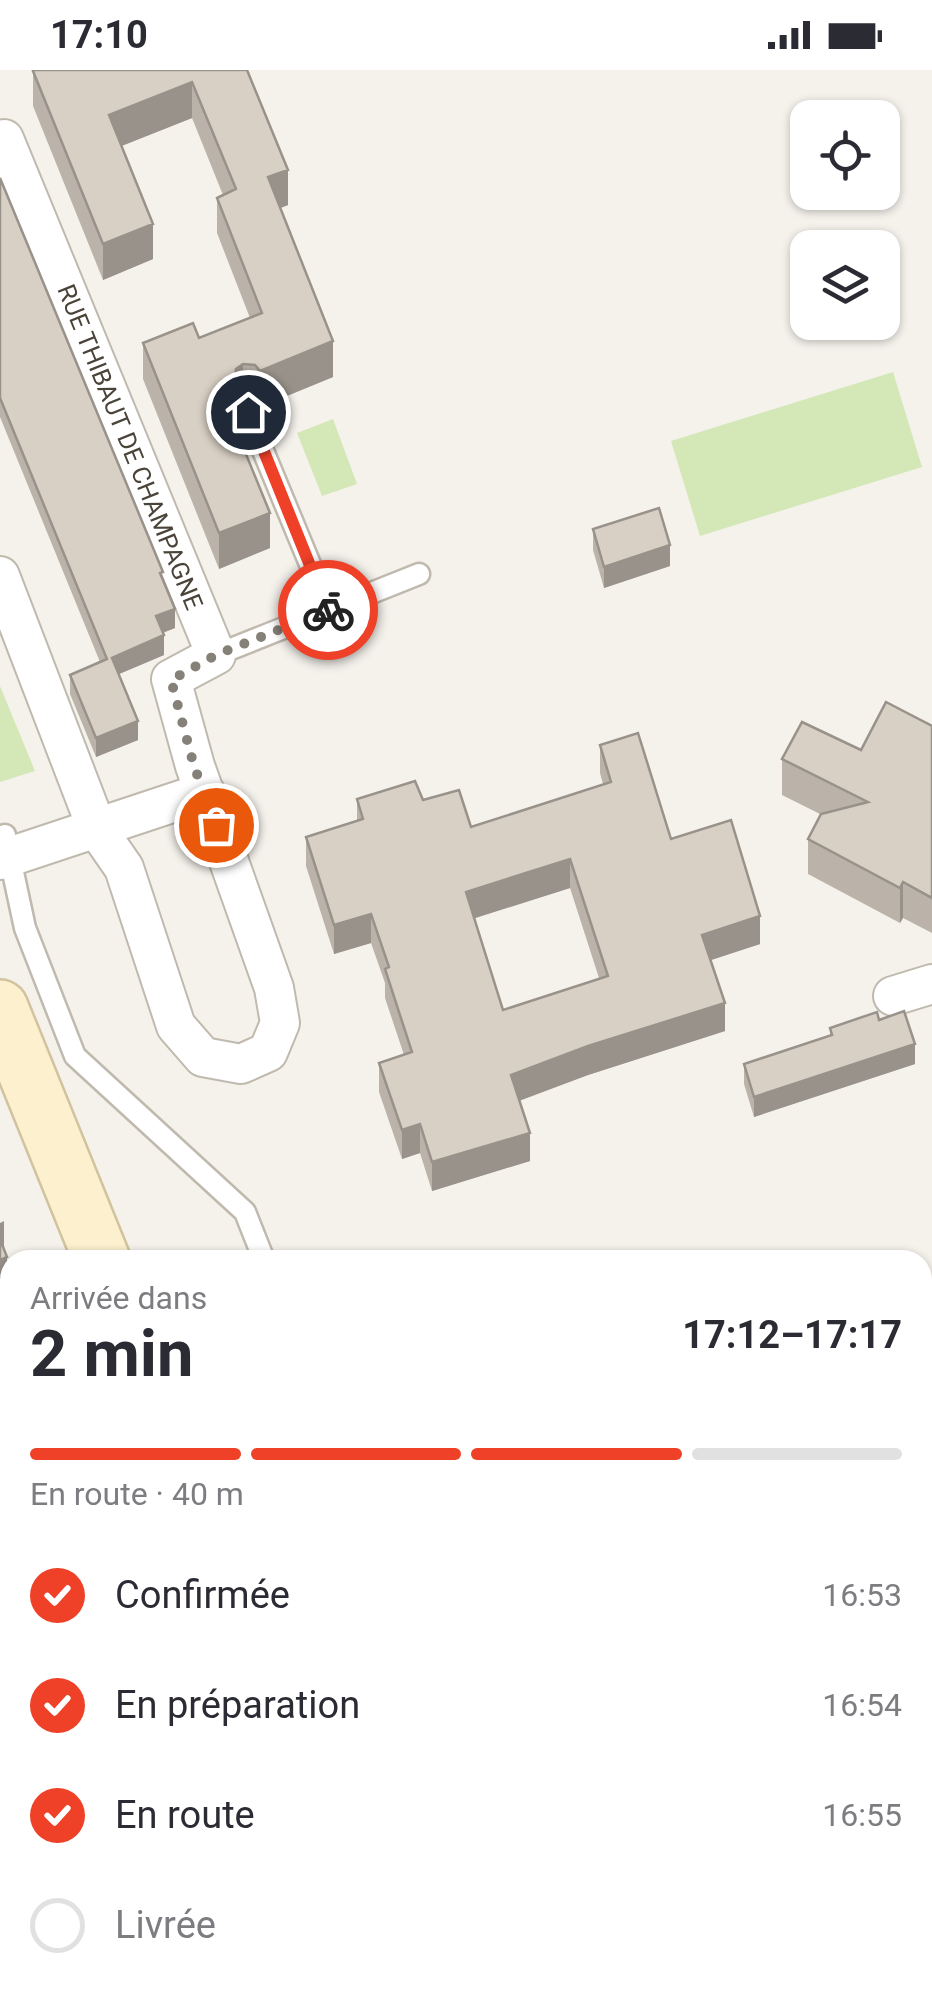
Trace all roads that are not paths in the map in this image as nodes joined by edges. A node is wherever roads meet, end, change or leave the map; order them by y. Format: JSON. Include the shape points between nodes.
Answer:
{"nodes":[{"id":1,"x":4,"y":139,"type":"dead end"},
{"id":2,"x":248,"y":412,"type":"dead end"},
{"id":3,"x":419,"y":574,"type":"dead end"},
{"id":4,"x":0,"y":576,"type":"edge"},
{"id":5,"x":329,"y":610,"type":"junction"},
{"id":6,"x":216,"y":655,"type":"junction"},
{"id":7,"x":204,"y":792,"type":"junction"},
{"id":8,"x":97,"y":829,"type":"junction"},
{"id":9,"x":6,"y":850,"type":"edge"},
{"id":10,"x":932,"y":984,"type":"edge"},
{"id":11,"x":893,"y":996,"type":"dead end"},
{"id":12,"x":0,"y":1008,"type":"edge"},
{"id":13,"x":98,"y":1250,"type":"edge"},
{"id":14,"x":260,"y":1250,"type":"edge"}],
"edges":[{"from":1,"to":6,"type":"street","name":"RUE THIBAUT DE CHAMPAGNE"},
{"from":2,"to":5,"type":"lane"},
{"from":3,"to":5,"type":"lane"},
{"from":4,"to":8,"type":"street"},
{"from":5,"to":6,"type":"lane"},
{"from":6,"to":7,"type":"street","via":[[171,680]]},
{"from":7,"to":8,"type":"street"},
{"from":7,"to":8,"type":"street","via":[[274,988],[280,1023],[268,1052],[241,1064],[203,1058],[176,1026],[124,868]]},
{"from":8,"to":9,"type":"street"},
{"from":9,"to":14,"type":"lane","via":[[25,928],[75,1056],[245,1212]]},
{"from":10,"to":11,"type":"street"},
{"from":12,"to":13,"type":"street"}]}
